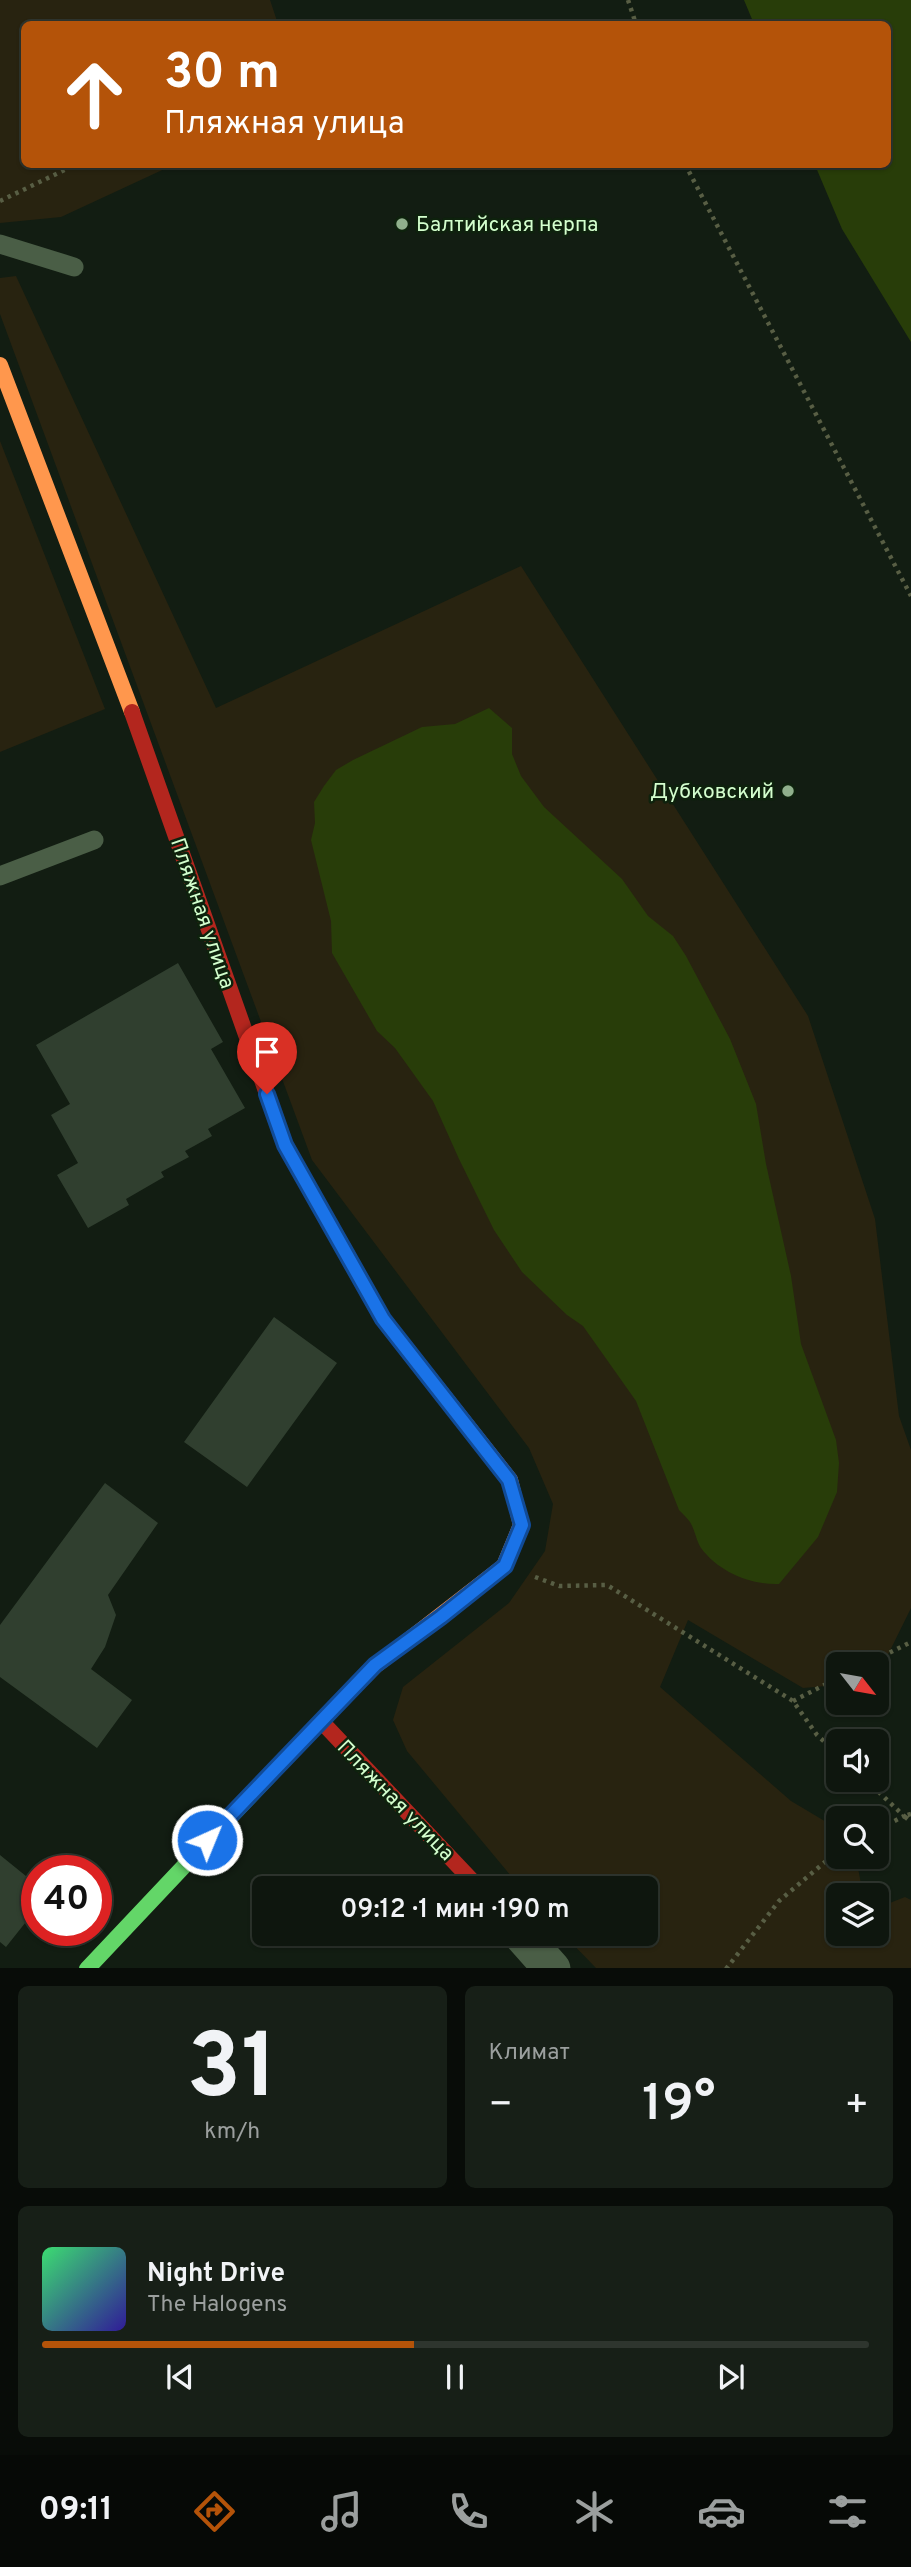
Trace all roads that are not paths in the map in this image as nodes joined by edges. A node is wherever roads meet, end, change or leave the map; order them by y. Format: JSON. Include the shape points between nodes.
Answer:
{"nodes":[{"id":1,"x":0,"y":244,"type":"edge"},
{"id":2,"x":74,"y":267,"type":"dead end"},
{"id":3,"x":0,"y":365,"type":"edge"},
{"id":4,"x":94,"y":840,"type":"dead end"},
{"id":5,"x":0,"y":876,"type":"edge"},
{"id":6,"x":321,"y":1721,"type":"junction"},
{"id":7,"x":468,"y":1876,"type":"edge"},
{"id":8,"x":532,"y":1946,"type":"edge"},
{"id":9,"x":88,"y":1968,"type":"edge"},
{"id":10,"x":551,"y":1968,"type":"edge"}],
"edges":[{"from":1,"to":2,"type":"lane"},
{"from":3,"to":6,"type":"street","name":"Пляжная улица","via":[[131,709],[285,1145],[383,1319],[509,1480],[522,1525],[505,1566],[375,1665]]},
{"from":4,"to":5,"type":"lane"},
{"from":6,"to":7,"type":"street","name":"Пляжная улица"},
{"from":6,"to":9,"type":"street"},
{"from":8,"to":10,"type":"street"}]}
